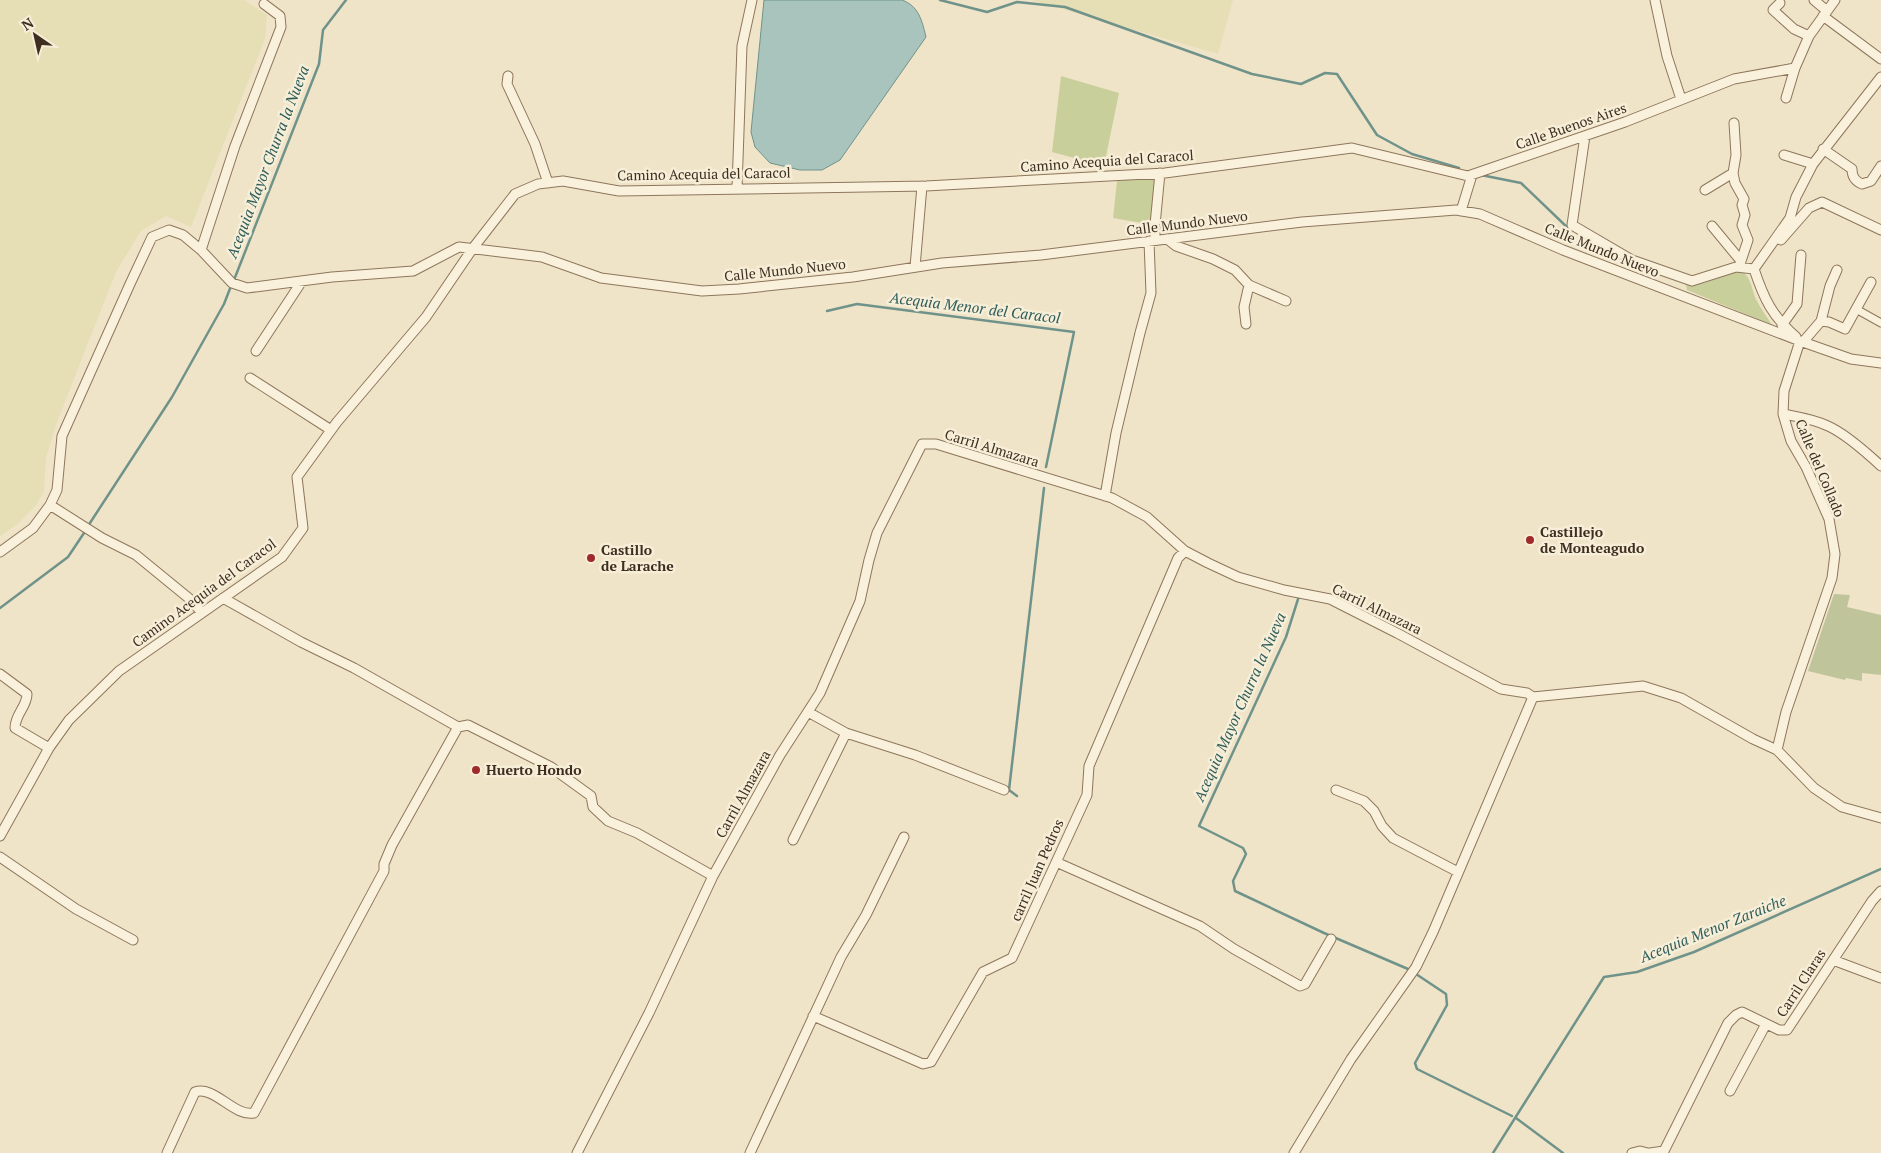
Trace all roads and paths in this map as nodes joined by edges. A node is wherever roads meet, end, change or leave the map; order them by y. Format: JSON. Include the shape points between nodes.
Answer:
{"nodes":[{"id":1,"x":752,"y":0,"type":"edge"},
{"id":2,"x":1655,"y":0,"type":"edge"},
{"id":3,"x":1814,"y":0,"type":"edge"},
{"id":4,"x":1835,"y":0,"type":"edge"},
{"id":5,"x":1780,"y":3,"type":"dead end"},
{"id":6,"x":264,"y":4,"type":"dead end"},
{"id":7,"x":1825,"y":13,"type":"junction"},
{"id":8,"x":1808,"y":36,"type":"junction"},
{"id":9,"x":1881,"y":59,"type":"edge"},
{"id":10,"x":1794,"y":68,"type":"junction"},
{"id":11,"x":508,"y":76,"type":"dead end"},
{"id":12,"x":1881,"y":77,"type":"edge"},
{"id":13,"x":1786,"y":98,"type":"dead end"},
{"id":14,"x":1681,"y":99,"type":"junction"},
{"id":15,"x":1734,"y":123,"type":"dead end"},
{"id":16,"x":1585,"y":136,"type":"junction"},
{"id":17,"x":1823,"y":149,"type":"junction"},
{"id":18,"x":1784,"y":155,"type":"dead end"},
{"id":19,"x":1813,"y":164,"type":"junction"},
{"id":20,"x":1881,"y":166,"type":"edge"},
{"id":21,"x":1160,"y":173,"type":"junction"},
{"id":22,"x":1733,"y":173,"type":"junction"},
{"id":23,"x":1470,"y":176,"type":"junction"},
{"id":24,"x":548,"y":183,"type":"junction"},
{"id":25,"x":922,"y":186,"type":"junction"},
{"id":26,"x":737,"y":188,"type":"junction"},
{"id":27,"x":1705,"y":190,"type":"dead end"},
{"id":28,"x":1462,"y":211,"type":"junction"},
{"id":29,"x":1712,"y":226,"type":"dead end"},
{"id":30,"x":1881,"y":230,"type":"edge"},
{"id":31,"x":1166,"y":239,"type":"junction"},
{"id":32,"x":1152,"y":241,"type":"junction"},
{"id":33,"x":473,"y":248,"type":"junction"},
{"id":34,"x":201,"y":250,"type":"junction"},
{"id":35,"x":1765,"y":254,"type":"junction"},
{"id":36,"x":1801,"y":255,"type":"dead end"},
{"id":37,"x":1740,"y":264,"type":"junction"},
{"id":38,"x":915,"y":267,"type":"junction"},
{"id":39,"x":1754,"y":269,"type":"junction"},
{"id":40,"x":1837,"y":270,"type":"dead end"},
{"id":41,"x":302,"y":280,"type":"junction"},
{"id":42,"x":1871,"y":282,"type":"dead end"},
{"id":43,"x":1249,"y":285,"type":"junction"},
{"id":44,"x":1286,"y":301,"type":"dead end"},
{"id":45,"x":1856,"y":309,"type":"junction"},
{"id":46,"x":1821,"y":321,"type":"junction"},
{"id":47,"x":1881,"y":323,"type":"edge"},
{"id":48,"x":1246,"y":324,"type":"dead end"},
{"id":49,"x":1782,"y":325,"type":"junction"},
{"id":50,"x":1801,"y":341,"type":"junction"},
{"id":51,"x":256,"y":351,"type":"dead end"},
{"id":52,"x":1881,"y":363,"type":"edge"},
{"id":53,"x":250,"y":378,"type":"dead end"},
{"id":54,"x":1783,"y":414,"type":"junction"},
{"id":55,"x":331,"y":430,"type":"junction"},
{"id":56,"x":1881,"y":466,"type":"edge"},
{"id":57,"x":1105,"y":496,"type":"junction"},
{"id":58,"x":50,"y":505,"type":"junction"},
{"id":59,"x":1184,"y":551,"type":"junction"},
{"id":60,"x":0,"y":552,"type":"edge"},
{"id":61,"x":223,"y":598,"type":"junction"},
{"id":62,"x":202,"y":613,"type":"junction"},
{"id":63,"x":0,"y":674,"type":"edge"},
{"id":64,"x":1533,"y":697,"type":"junction"},
{"id":65,"x":808,"y":712,"type":"junction"},
{"id":66,"x":458,"y":726,"type":"junction"},
{"id":67,"x":846,"y":733,"type":"junction"},
{"id":68,"x":49,"y":748,"type":"junction"},
{"id":69,"x":1777,"y":750,"type":"junction"},
{"id":70,"x":1004,"y":790,"type":"dead end"},
{"id":71,"x":1336,"y":790,"type":"dead end"},
{"id":72,"x":1881,"y":818,"type":"edge"},
{"id":73,"x":0,"y":836,"type":"edge"},
{"id":74,"x":904,"y":838,"type":"dead end"},
{"id":75,"x":793,"y":840,"type":"dead end"},
{"id":76,"x":0,"y":857,"type":"edge"},
{"id":77,"x":1056,"y":862,"type":"junction"},
{"id":78,"x":1458,"y":872,"type":"junction"},
{"id":79,"x":713,"y":876,"type":"junction"},
{"id":80,"x":1881,"y":891,"type":"edge"},
{"id":81,"x":1331,"y":939,"type":"dead end"},
{"id":82,"x":132,"y":940,"type":"dead end"},
{"id":83,"x":1833,"y":960,"type":"junction"},
{"id":84,"x":1881,"y":978,"type":"edge"},
{"id":85,"x":814,"y":1016,"type":"junction"},
{"id":86,"x":1766,"y":1024,"type":"junction"},
{"id":87,"x":1730,"y":1091,"type":"dead end"},
{"id":88,"x":167,"y":1153,"type":"edge"},
{"id":89,"x":577,"y":1153,"type":"edge"},
{"id":90,"x":750,"y":1153,"type":"edge"},
{"id":91,"x":1294,"y":1153,"type":"edge"},
{"id":92,"x":1632,"y":1153,"type":"edge"},
{"id":93,"x":1649,"y":1153,"type":"edge"}],
"edges":[{"from":1,"to":26,"type":"street","via":[[742,46]]},
{"from":2,"to":14,"type":"street","via":[[1667,56]]},
{"from":3,"to":7,"type":"street"},
{"from":4,"to":7,"type":"street"},
{"from":5,"to":8,"type":"street","via":[[1773,10],[1794,29]]},
{"from":6,"to":34,"type":"street","via":[[280,16],[281,27],[235,146]]},
{"from":7,"to":8,"type":"street"},
{"from":7,"to":9,"type":"street"},
{"from":8,"to":10,"type":"street"},
{"from":10,"to":13,"type":"street"},
{"from":10,"to":14,"type":"street","name":"Calle Buenos Aires","via":[[1734,80]]},
{"from":11,"to":24,"type":"street","via":[[507,84],[535,144]]},
{"from":12,"to":17,"type":"street"},
{"from":14,"to":16,"type":"street","name":"Calle Buenos Aires"},
{"from":15,"to":22,"type":"street","via":[[1736,155]]},
{"from":16,"to":23,"type":"street","name":"Calle Buenos Aires"},
{"from":16,"to":37,"type":"street","name":"Calle Mundo Nuevo","via":[[1572,225],[1632,260],[1692,281]]},
{"from":17,"to":19,"type":"street"},
{"from":17,"to":20,"type":"street","via":[[1852,170],[1852,176],[1862,184],[1871,181]]},
{"from":18,"to":19,"type":"street"},
{"from":19,"to":35,"type":"street","via":[[1796,197],[1790,218]]},
{"from":21,"to":23,"type":"street","name":"Camino Acequia del Caracol","via":[[1352,148]]},
{"from":21,"to":25,"type":"street","name":"Camino Acequia del Caracol"},
{"from":21,"to":32,"type":"street"},
{"from":22,"to":27,"type":"street"},
{"from":22,"to":37,"type":"street","via":[[1734,183],[1744,199],[1742,226],[1748,240]]},
{"from":23,"to":28,"type":"street"},
{"from":24,"to":26,"type":"street","name":"Camino Acequia del Caracol","via":[[563,181],[619,191]]},
{"from":24,"to":33,"type":"street","name":"Camino Acequia del Caracol","via":[[515,194]]},
{"from":25,"to":26,"type":"street","name":"Camino Acequia del Caracol"},
{"from":25,"to":38,"type":"street"},
{"from":28,"to":31,"type":"street","name":"Calle Mundo Nuevo","via":[[1302,222]]},
{"from":28,"to":50,"type":"street","name":"Calle Mundo Nuevo","via":[[1480,214],[1582,258]]},
{"from":29,"to":37,"type":"street"},
{"from":30,"to":35,"type":"street","via":[[1825,203],[1818,203],[1808,208],[1767,256]]},
{"from":31,"to":32,"type":"street","name":"Calle Mundo Nuevo"},
{"from":31,"to":43,"type":"street","via":[[1235,270]]},
{"from":32,"to":38,"type":"street","name":"Calle Mundo Nuevo"},
{"from":32,"to":57,"type":"street","via":[[1151,293],[1116,433]]},
{"from":33,"to":38,"type":"street","name":"Calle Mundo Nuevo","via":[[542,257],[601,278],[702,291],[834,279]]},
{"from":33,"to":41,"type":"street","via":[[459,247],[412,271]]},
{"from":33,"to":55,"type":"street","name":"Camino Acequia del Caracol","via":[[426,317]]},
{"from":34,"to":41,"type":"street","via":[[232,283],[247,288]]},
{"from":34,"to":58,"type":"street","via":[[183,235],[170,230],[152,237],[62,436],[57,490]]},
{"from":35,"to":39,"type":"street"},
{"from":36,"to":49,"type":"street","via":[[1797,304]]},
{"from":37,"to":39,"type":"street","name":"Calle Mundo Nuevo"},
{"from":39,"to":49,"type":"street","via":[[1763,297]]},
{"from":40,"to":46,"type":"street"},
{"from":41,"to":51,"type":"street"},
{"from":42,"to":45,"type":"street"},
{"from":43,"to":44,"type":"street"},
{"from":43,"to":48,"type":"street","via":[[1244,307]]},
{"from":45,"to":46,"type":"street","via":[[1844,329]]},
{"from":45,"to":47,"type":"street"},
{"from":46,"to":50,"type":"street"},
{"from":49,"to":50,"type":"street"},
{"from":50,"to":52,"type":"street","name":"Calle Mundo Nuevo","via":[[1851,358]]},
{"from":50,"to":54,"type":"street","name":"Calle del Collado","via":[[1784,391]]},
{"from":53,"to":55,"type":"street"},
{"from":54,"to":56,"type":"street","via":[[1808,418],[1830,427]]},
{"from":54,"to":69,"type":"street","name":"Calle del Collado","via":[[1791,441],[1829,520],[1835,554],[1832,578],[1786,712]]},
{"from":55,"to":61,"type":"street","name":"Camino Acequia del Caracol","via":[[297,477],[302,528],[282,556]]},
{"from":57,"to":59,"type":"street","name":"Carril Almazara","via":[[1148,517]]},
{"from":57,"to":65,"type":"street","name":"Carril Almazara","via":[[936,444],[922,444],[877,533],[860,601],[820,693]]},
{"from":58,"to":60,"type":"street","via":[[33,528]]},
{"from":58,"to":62,"type":"street","via":[[136,555],[191,600]]},
{"from":59,"to":64,"type":"street","name":"Carril Almazara","via":[[1238,577],[1330,599],[1501,689]]},
{"from":59,"to":77,"type":"street","name":"carril Juan Pedros","via":[[1178,558],[1089,766],[1087,795]]},
{"from":61,"to":62,"type":"street","name":"Camino Acequia del Caracol"},
{"from":61,"to":66,"type":"street"},
{"from":62,"to":68,"type":"street","name":"Camino Acequia del Caracol","via":[[119,671],[69,720]]},
{"from":63,"to":68,"type":"street","via":[[27,694],[27,700],[15,720],[15,728]]},
{"from":64,"to":69,"type":"street","name":"Carril Almazara","via":[[1643,686],[1681,698]]},
{"from":64,"to":78,"type":"street"},
{"from":65,"to":67,"type":"street"},
{"from":65,"to":79,"type":"street","name":"Carril Almazara"},
{"from":66,"to":79,"type":"street","via":[[468,725],[551,766],[591,796],[593,807],[608,821],[638,833]]},
{"from":66,"to":88,"type":"street","via":[[392,845],[384,871],[254,1113],[244,1113],[209,1093],[195,1092]]},
{"from":67,"to":70,"type":"street","via":[[915,755]]},
{"from":67,"to":75,"type":"street"},
{"from":68,"to":73,"type":"street","name":"Camino Acequia del Caracol"},
{"from":69,"to":72,"type":"street","via":[[1814,788],[1842,807]]},
{"from":71,"to":78,"type":"street","via":[[1364,801],[1394,838]]},
{"from":74,"to":85,"type":"street","via":[[866,915],[840,957]]},
{"from":76,"to":82,"type":"street","via":[[76,909]]},
{"from":77,"to":81,"type":"street","via":[[1200,926],[1300,986]]},
{"from":77,"to":85,"type":"street","name":"carril Juan Pedros","via":[[1012,958],[983,972],[931,1062],[923,1064]]},
{"from":78,"to":91,"type":"street","via":[[1416,967],[1351,1059]]},
{"from":79,"to":89,"type":"street","name":"Carril Almazara","via":[[649,1013]]},
{"from":80,"to":83,"type":"street","name":"Carril Claras"},
{"from":83,"to":84,"type":"street"},
{"from":83,"to":86,"type":"street","name":"Carril Claras","via":[[1787,1030]]},
{"from":85,"to":90,"type":"street"},
{"from":86,"to":87,"type":"street"},
{"from":86,"to":93,"type":"street","name":"Carril Claras","via":[[1742,1012],[1728,1023],[1664,1150]]},
{"from":92,"to":93,"type":"street","name":"Carril Claras"}]}
